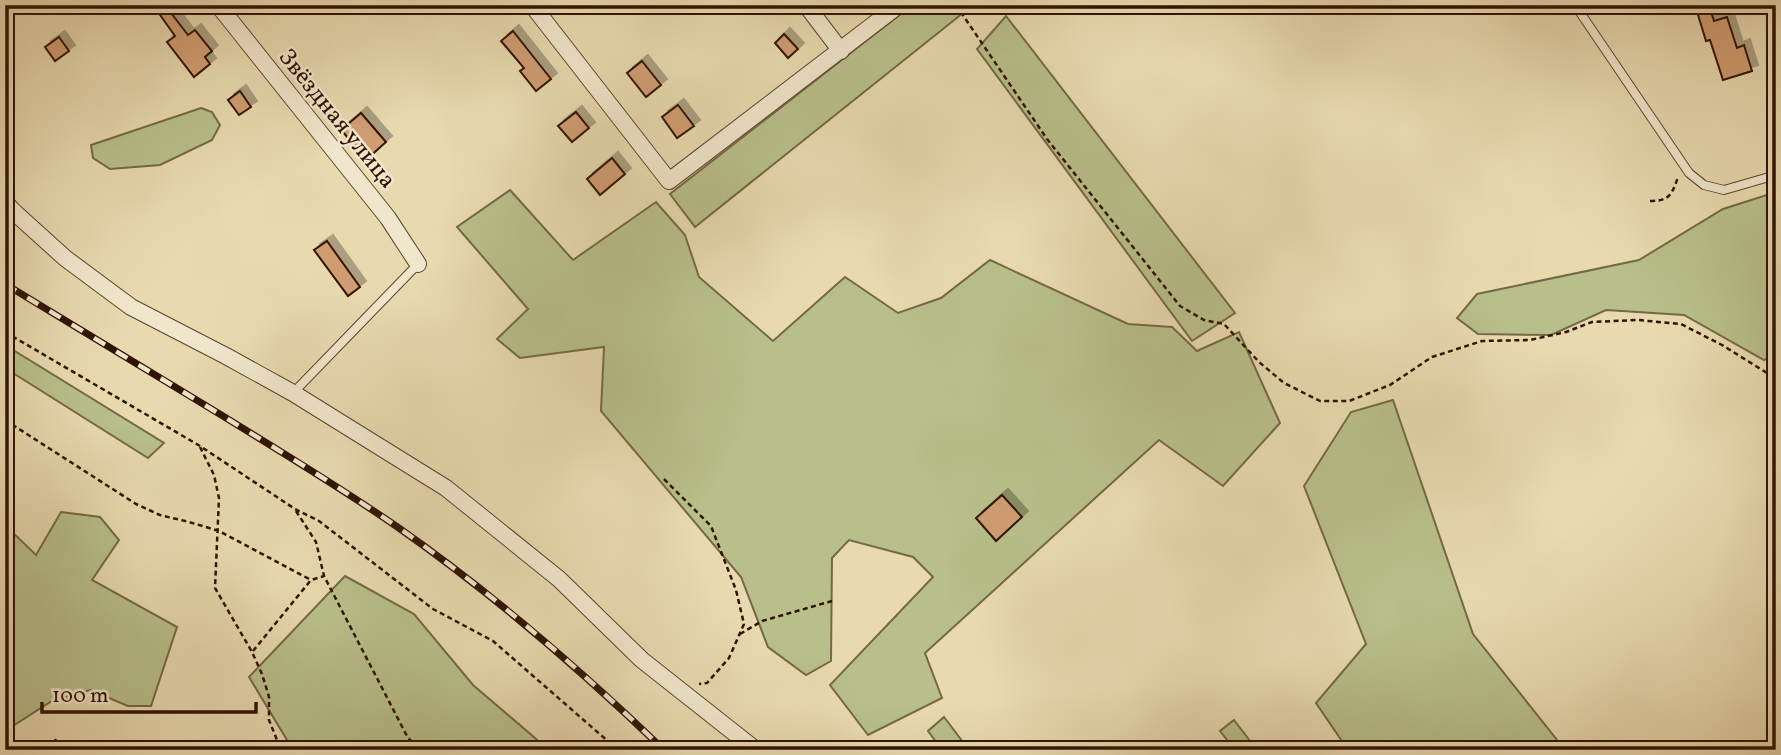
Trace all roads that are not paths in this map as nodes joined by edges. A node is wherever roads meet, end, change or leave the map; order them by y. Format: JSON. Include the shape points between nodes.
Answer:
{"nodes":[{"id":1,"x":218,"y":5,"type":"edge"},
{"id":2,"x":532,"y":5,"type":"edge"},
{"id":3,"x":806,"y":5,"type":"edge"},
{"id":4,"x":900,"y":5,"type":"edge"},
{"id":5,"x":1576,"y":5,"type":"edge"},
{"id":6,"x":841,"y":51,"type":"junction"},
{"id":7,"x":1776,"y":175,"type":"edge"},
{"id":8,"x":5,"y":202,"type":"edge"},
{"id":9,"x":418,"y":264,"type":"joint"},
{"id":10,"x":293,"y":393,"type":"junction"},
{"id":11,"x":756,"y":750,"type":"edge"}],
"edges":[{"from":1,"to":9,"type":"street","name":"Звёздная улица","via":[[388,218]]},
{"from":2,"to":6,"type":"street","via":[[668,181]]},
{"from":3,"to":6,"type":"street"},
{"from":4,"to":6,"type":"street"},
{"from":5,"to":7,"type":"lane","via":[[1689,173],[1704,185],[1724,190]]},
{"from":8,"to":10,"type":"street","via":[[65,258],[131,307]]},
{"from":9,"to":10,"type":"lane"},
{"from":10,"to":11,"type":"street","via":[[446,488],[559,579],[642,660]]}]}
